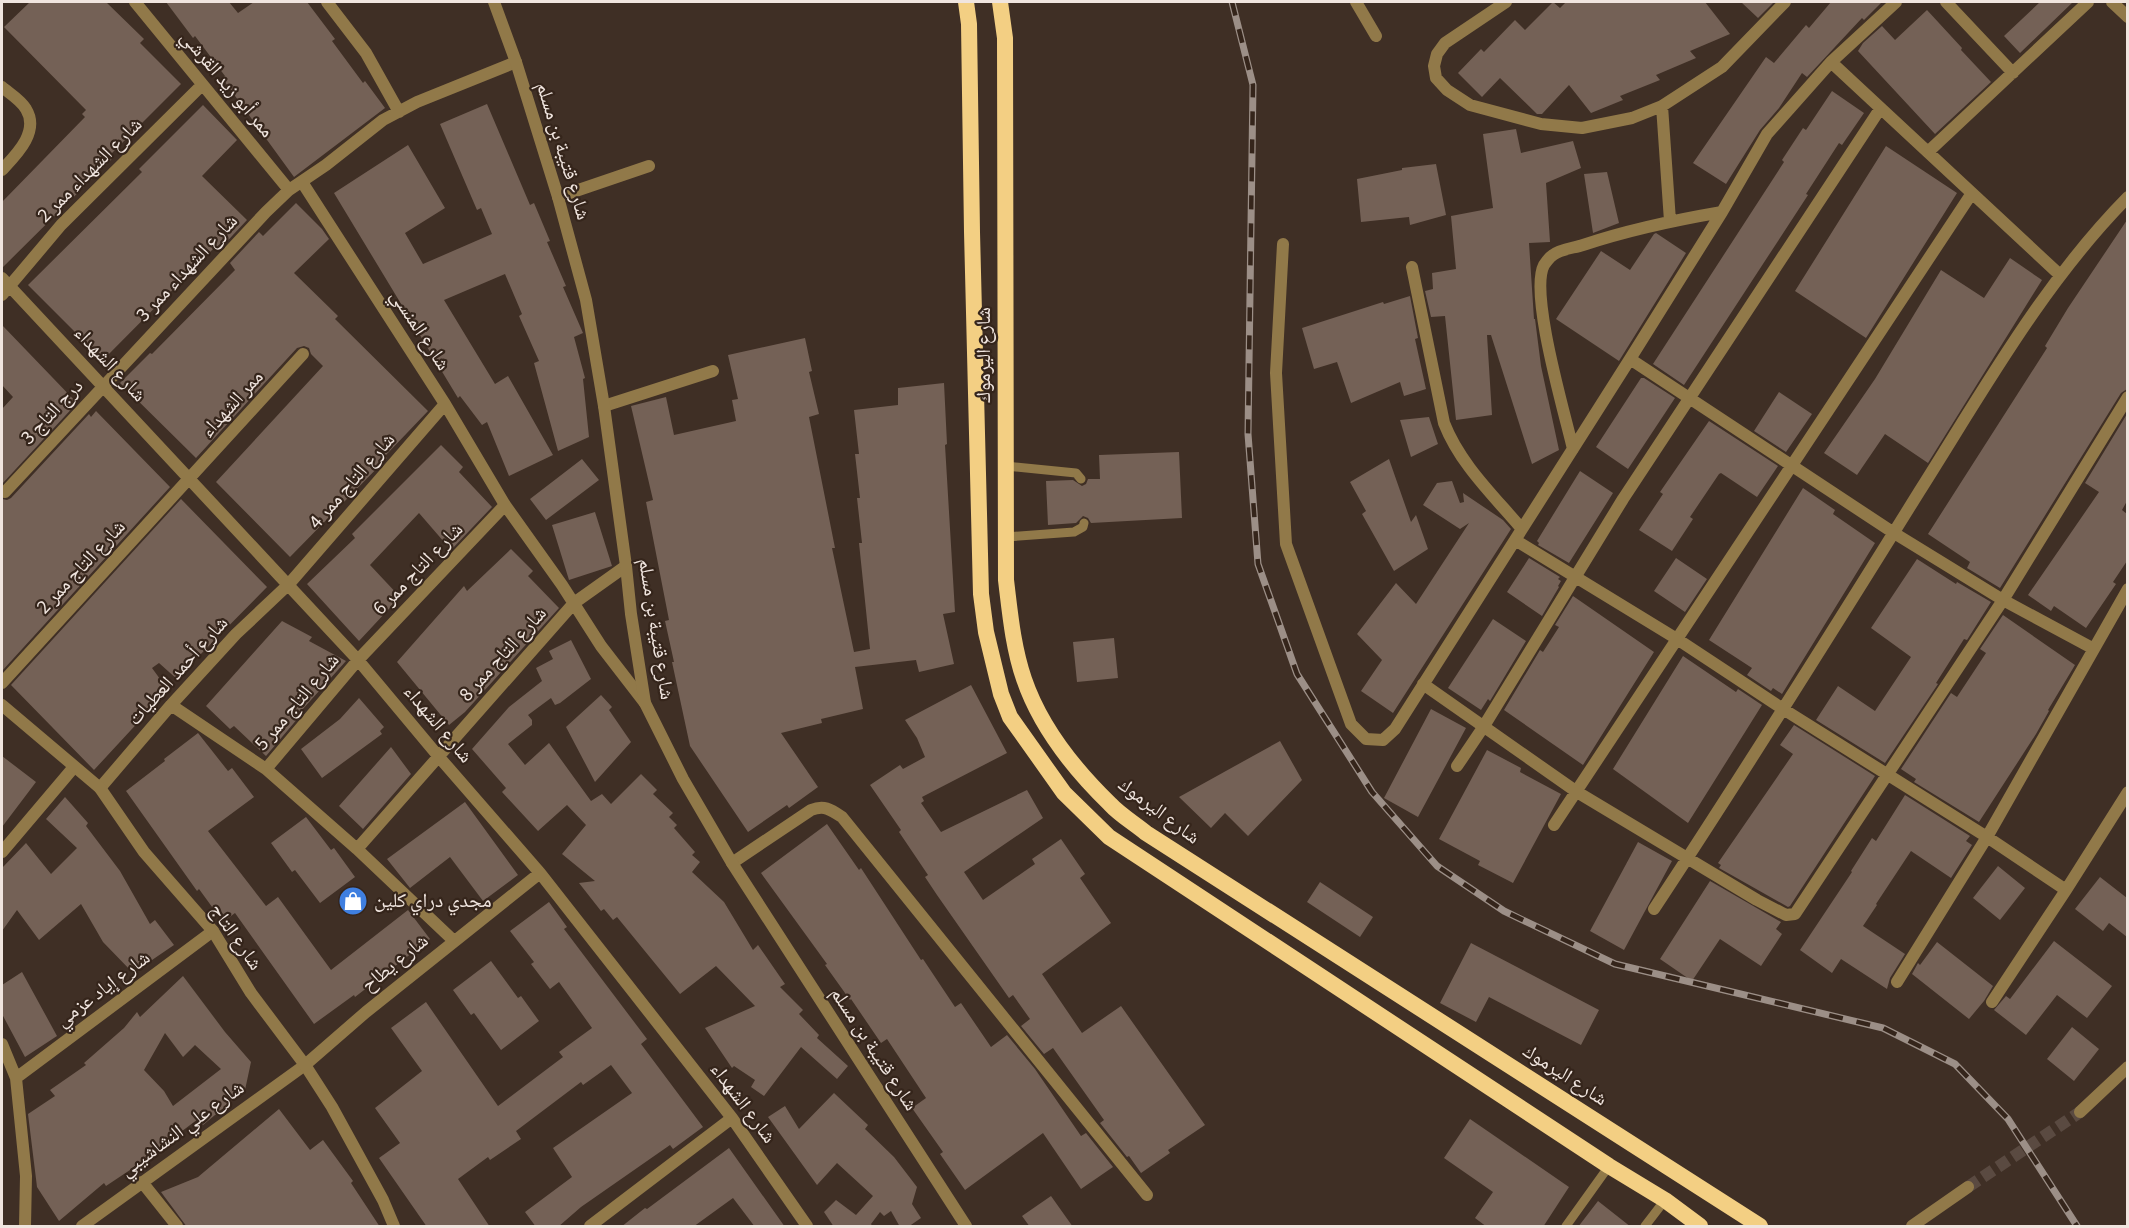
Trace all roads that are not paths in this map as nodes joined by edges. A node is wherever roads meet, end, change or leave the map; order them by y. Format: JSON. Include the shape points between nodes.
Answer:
{"nodes":[{"id":1,"x":135,"y":2,"type":"edge"},
{"id":2,"x":327,"y":2,"type":"edge"},
{"id":3,"x":494,"y":2,"type":"edge"},
{"id":4,"x":966,"y":2,"type":"edge"},
{"id":5,"x":1000,"y":2,"type":"edge"},
{"id":6,"x":1356,"y":2,"type":"edge"},
{"id":7,"x":1506,"y":2,"type":"edge"},
{"id":8,"x":1785,"y":2,"type":"edge"},
{"id":9,"x":1896,"y":2,"type":"edge"},
{"id":10,"x":1946,"y":2,"type":"edge"},
{"id":11,"x":2088,"y":2,"type":"edge"},
{"id":12,"x":2112,"y":2,"type":"edge"},
{"id":13,"x":2127,"y":17,"type":"edge"},
{"id":14,"x":1376,"y":36,"type":"dead end"},
{"id":15,"x":516,"y":62,"type":"junction"},
{"id":16,"x":1831,"y":62,"type":"junction"},
{"id":17,"x":2013,"y":73,"type":"junction"},
{"id":18,"x":202,"y":85,"type":"junction"},
{"id":19,"x":2,"y":87,"type":"edge"},
{"id":20,"x":1662,"y":106,"type":"junction"},
{"id":21,"x":1880,"y":110,"type":"junction"},
{"id":22,"x":399,"y":112,"type":"junction"},
{"id":23,"x":1929,"y":151,"type":"junction"},
{"id":24,"x":649,"y":166,"type":"dead end"},
{"id":25,"x":2,"y":170,"type":"edge"},
{"id":26,"x":302,"y":182,"type":"junction"},
{"id":27,"x":290,"y":190,"type":"junction"},
{"id":28,"x":1972,"y":193,"type":"junction"},
{"id":29,"x":558,"y":197,"type":"junction"},
{"id":30,"x":2127,"y":197,"type":"edge"},
{"id":31,"x":1722,"y":212,"type":"junction"},
{"id":32,"x":1670,"y":221,"type":"junction"},
{"id":33,"x":1282,"y":244,"type":"dead end"},
{"id":34,"x":1412,"y":267,"type":"dead end"},
{"id":35,"x":2060,"y":275,"type":"junction"},
{"id":36,"x":4,"y":286,"type":"edge"},
{"id":37,"x":303,"y":354,"type":"dead end"},
{"id":38,"x":1630,"y":359,"type":"junction"},
{"id":39,"x":713,"y":371,"type":"dead end"},
{"id":40,"x":104,"y":385,"type":"junction"},
{"id":41,"x":2127,"y":397,"type":"edge"},
{"id":42,"x":1691,"y":398,"type":"junction"},
{"id":43,"x":445,"y":404,"type":"junction"},
{"id":44,"x":604,"y":406,"type":"junction"},
{"id":45,"x":1573,"y":449,"type":"junction"},
{"id":46,"x":1790,"y":465,"type":"junction"},
{"id":47,"x":1006,"y":466,"type":"junction"},
{"id":48,"x":190,"y":479,"type":"junction"},
{"id":49,"x":1081,"y":479,"type":"dead end"},
{"id":50,"x":5,"y":492,"type":"dead end"},
{"id":51,"x":505,"y":505,"type":"junction"},
{"id":52,"x":1084,"y":523,"type":"dead end"},
{"id":53,"x":1894,"y":533,"type":"junction"},
{"id":54,"x":1518,"y":534,"type":"junction"},
{"id":55,"x":1006,"y":537,"type":"junction"},
{"id":56,"x":627,"y":566,"type":"junction"},
{"id":57,"x":1575,"y":577,"type":"junction"},
{"id":58,"x":289,"y":584,"type":"junction"},
{"id":59,"x":2127,"y":589,"type":"edge"},
{"id":60,"x":2002,"y":600,"type":"junction"},
{"id":61,"x":574,"y":603,"type":"junction"},
{"id":62,"x":1677,"y":639,"type":"junction"},
{"id":63,"x":2094,"y":649,"type":"junction"},
{"id":64,"x":358,"y":660,"type":"junction"},
{"id":65,"x":2,"y":683,"type":"edge"},
{"id":66,"x":1423,"y":684,"type":"junction"},
{"id":67,"x":645,"y":703,"type":"junction"},
{"id":68,"x":2,"y":705,"type":"edge"},
{"id":69,"x":171,"y":705,"type":"junction"},
{"id":70,"x":1783,"y":709,"type":"junction"},
{"id":71,"x":1484,"y":726,"type":"junction"},
{"id":72,"x":439,"y":757,"type":"junction"},
{"id":73,"x":1457,"y":766,"type":"dead end"},
{"id":74,"x":74,"y":767,"type":"junction"},
{"id":75,"x":266,"y":769,"type":"junction"},
{"id":76,"x":1886,"y":776,"type":"junction"},
{"id":77,"x":100,"y":788,"type":"junction"},
{"id":78,"x":1577,"y":792,"type":"junction"},
{"id":79,"x":2127,"y":792,"type":"edge"},
{"id":80,"x":1554,"y":825,"type":"dead end"},
{"id":81,"x":1987,"y":837,"type":"junction"},
{"id":82,"x":357,"y":849,"type":"junction"},
{"id":83,"x":2,"y":852,"type":"edge"},
{"id":84,"x":1688,"y":858,"type":"junction"},
{"id":85,"x":732,"y":863,"type":"junction"},
{"id":86,"x":540,"y":873,"type":"junction"},
{"id":87,"x":2066,"y":890,"type":"junction"},
{"id":88,"x":1654,"y":909,"type":"dead end"},
{"id":89,"x":213,"y":931,"type":"junction"},
{"id":90,"x":454,"y":941,"type":"junction"},
{"id":91,"x":1897,"y":982,"type":"dead end"},
{"id":92,"x":1992,"y":1002,"type":"dead end"},
{"id":93,"x":2,"y":1044,"type":"edge"},
{"id":94,"x":305,"y":1065,"type":"junction"},
{"id":95,"x":2127,"y":1066,"type":"edge"},
{"id":96,"x":16,"y":1078,"type":"junction"},
{"id":97,"x":2080,"y":1112,"type":"tunnel mouth"},
{"id":98,"x":732,"y":1118,"type":"junction"},
{"id":99,"x":1609,"y":1166,"type":"junction"},
{"id":100,"x":142,"y":1182,"type":"junction"},
{"id":101,"x":1968,"y":1187,"type":"tunnel mouth"},
{"id":102,"x":1147,"y":1195,"type":"dead end"},
{"id":103,"x":1665,"y":1200,"type":"junction"},
{"id":104,"x":25,"y":1227,"type":"edge"},
{"id":105,"x":82,"y":1227,"type":"edge"},
{"id":106,"x":177,"y":1227,"type":"edge"},
{"id":107,"x":394,"y":1227,"type":"edge"},
{"id":108,"x":590,"y":1227,"type":"edge"},
{"id":109,"x":807,"y":1227,"type":"edge"},
{"id":110,"x":966,"y":1227,"type":"edge"},
{"id":111,"x":1566,"y":1227,"type":"edge"},
{"id":112,"x":1645,"y":1227,"type":"edge"},
{"id":113,"x":1700,"y":1227,"type":"edge"},
{"id":114,"x":1760,"y":1227,"type":"edge"},
{"id":115,"x":1912,"y":1227,"type":"edge"}],
"edges":[{"from":1,"to":18,"type":"street","name":"ممر أبو زيد القرشي"},
{"from":2,"to":22,"type":"street","via":[[366,53]]},
{"from":3,"to":15,"type":"street","name":"شارع قتيبة بن مسلم"},
{"from":4,"to":99,"type":"highway","name":"شارع اليرموك","via":[[981,594],[992,662],[1010,717],[1064,793],[1109,837]]},
{"from":5,"to":47,"type":"highway","name":"شارع اليرموك","via":[[1005,38]]},
{"from":6,"to":14,"type":"street"},
{"from":7,"to":20,"type":"street","via":[[1445,43],[1434,66],[1436,78],[1447,90],[1470,105],[1541,124],[1582,128],[1632,118]]},
{"from":8,"to":20,"type":"street","via":[[1722,67]]},
{"from":9,"to":16,"type":"street"},
{"from":10,"to":17,"type":"street"},
{"from":11,"to":17,"type":"street"},
{"from":12,"to":13,"type":"street"},
{"from":15,"to":22,"type":"street"},
{"from":15,"to":29,"type":"street","name":"شارع قتيبة بن مسلم"},
{"from":16,"to":21,"type":"street"},
{"from":16,"to":31,"type":"street","via":[[1767,134]]},
{"from":17,"to":23,"type":"street"},
{"from":18,"to":27,"type":"street","name":"ممر أبو زيد القرشي"},
{"from":18,"to":36,"type":"street","name":"شارع الشهداء ممر 2"},
{"from":19,"to":25,"type":"street","via":[[25,107],[29,123],[23,147]]},
{"from":20,"to":32,"type":"street"},
{"from":21,"to":23,"type":"street"},
{"from":21,"to":42,"type":"street"},
{"from":22,"to":26,"type":"street"},
{"from":23,"to":28,"type":"street"},
{"from":24,"to":29,"type":"street"},
{"from":26,"to":27,"type":"street","name":"شارع الشهداء ممر 3"},
{"from":26,"to":43,"type":"street","name":"شارع المنسي"},
{"from":27,"to":40,"type":"street","name":"شارع الشهداء ممر 3"},
{"from":28,"to":35,"type":"street"},
{"from":28,"to":46,"type":"street"},
{"from":29,"to":44,"type":"street","name":"شارع قتيبة بن مسلم","via":[[586,300]]},
{"from":30,"to":35,"type":"street"},
{"from":31,"to":32,"type":"street"},
{"from":31,"to":38,"type":"street"},
{"from":32,"to":45,"type":"street","via":[[1554,254],[1544,264],[1539,295]]},
{"from":33,"to":66,"type":"street","via":[[1276,373],[1286,544],[1351,724],[1366,739],[1383,740],[1395,729]]},
{"from":34,"to":54,"type":"street","via":[[1444,423],[1452,443]]},
{"from":35,"to":53,"type":"street"},
{"from":36,"to":40,"type":"street","name":"شارع الشهداء"},
{"from":37,"to":48,"type":"street","name":"ممر الشهداء"},
{"from":38,"to":42,"type":"street"},
{"from":38,"to":45,"type":"street"},
{"from":39,"to":44,"type":"street"},
{"from":40,"to":48,"type":"street","name":"شارع الشهداء"},
{"from":40,"to":50,"type":"street","name":"درج التاج 3"},
{"from":41,"to":60,"type":"street"},
{"from":42,"to":46,"type":"street"},
{"from":42,"to":57,"type":"street"},
{"from":43,"to":51,"type":"street","name":"شارع المنسي"},
{"from":43,"to":58,"type":"street","name":"شارع التاج ممر 4"},
{"from":44,"to":56,"type":"street","name":"شارع قتيبة بن مسلم"},
{"from":45,"to":54,"type":"street"},
{"from":46,"to":53,"type":"street"},
{"from":46,"to":62,"type":"street"},
{"from":47,"to":49,"type":"lane","via":[[1076,473]]},
{"from":47,"to":55,"type":"highway","name":"شارع اليرموك"},
{"from":48,"to":58,"type":"street","name":"شارع الشهداء"},
{"from":48,"to":65,"type":"street","name":"شارع التاج ممر 2"},
{"from":51,"to":61,"type":"street","name":"شارع المنسي"},
{"from":51,"to":64,"type":"street","name":"شارع التاج ممر 6"},
{"from":52,"to":55,"type":"lane","via":[[1083,528],[1074,532]]},
{"from":53,"to":60,"type":"street"},
{"from":53,"to":70,"type":"street"},
{"from":54,"to":57,"type":"street"},
{"from":54,"to":66,"type":"street"},
{"from":55,"to":114,"type":"highway","name":"شارع اليرموك","via":[[1012,633],[1024,680],[1043,719],[1072,762],[1111,805],[1146,833]]},
{"from":56,"to":61,"type":"street","name":"شارع التاج ممر 8"},
{"from":56,"to":67,"type":"street","name":"شارع قتيبة بن مسلم"},
{"from":57,"to":62,"type":"street"},
{"from":57,"to":71,"type":"street"},
{"from":58,"to":64,"type":"street","name":"شارع الشهداء"},
{"from":58,"to":69,"type":"street","name":"شارع أحمد العطيات","via":[[236,634]]},
{"from":59,"to":63,"type":"street"},
{"from":60,"to":63,"type":"street"},
{"from":60,"to":76,"type":"street"},
{"from":61,"to":67,"type":"street","name":"شارع المنسي"},
{"from":61,"to":72,"type":"street","name":"شارع التاج ممر 8"},
{"from":62,"to":70,"type":"street"},
{"from":62,"to":78,"type":"street"},
{"from":63,"to":81,"type":"street"},
{"from":64,"to":72,"type":"street","name":"شارع الشهداء"},
{"from":64,"to":75,"type":"street","name":"شارع التاج ممر 5"},
{"from":66,"to":71,"type":"street"},
{"from":67,"to":85,"type":"street","name":"شارع قتيبة بن مسلم"},
{"from":68,"to":74,"type":"street","name":"شارع التاج"},
{"from":69,"to":75,"type":"street"},
{"from":69,"to":77,"type":"street","name":"شارع أحمد العطيات"},
{"from":70,"to":76,"type":"street"},
{"from":70,"to":84,"type":"street"},
{"from":71,"to":73,"type":"street"},
{"from":71,"to":78,"type":"street"},
{"from":72,"to":82,"type":"street","name":"شارع التاج ممر 8"},
{"from":72,"to":86,"type":"street","name":"شارع الشهداء"},
{"from":74,"to":77,"type":"street","name":"شارع التاج"},
{"from":74,"to":83,"type":"street"},
{"from":75,"to":82,"type":"street"},
{"from":76,"to":81,"type":"street"},
{"from":76,"to":84,"type":"street","via":[[1795,914],[1786,915],[1757,900]]},
{"from":77,"to":89,"type":"street","name":"شارع التاج","via":[[144,852]]},
{"from":78,"to":80,"type":"street"},
{"from":78,"to":84,"type":"street"},
{"from":79,"to":87,"type":"street"},
{"from":81,"to":87,"type":"street"},
{"from":81,"to":91,"type":"street"},
{"from":82,"to":90,"type":"street"},
{"from":84,"to":88,"type":"street"},
{"from":85,"to":102,"type":"street","via":[[810,810],[829,808],[842,817]]},
{"from":85,"to":110,"type":"street","name":"شارع قتيبة بن مسلم"},
{"from":86,"to":90,"type":"street","name":"شارع يطاح"},
{"from":86,"to":98,"type":"street","name":"شارع الشهداء"},
{"from":87,"to":92,"type":"street"},
{"from":89,"to":94,"type":"street","name":"شارع التاج","via":[[251,993]]},
{"from":89,"to":96,"type":"street","name":"شارع إياد عزمي"},
{"from":90,"to":94,"type":"street","name":"شارع يطاح"},
{"from":93,"to":96,"type":"street"},
{"from":94,"to":100,"type":"street","name":"شارع علي النشاشيبي"},
{"from":94,"to":107,"type":"street","name":"شارع التاج","via":[[354,1145]]},
{"from":95,"to":97,"type":"street"},
{"from":96,"to":104,"type":"street","via":[[26,1176]]},
{"from":98,"to":108,"type":"street"},
{"from":98,"to":109,"type":"street","name":"شارع الشهداء"},
{"from":99,"to":103,"type":"highway","name":"شارع اليرموك"},
{"from":99,"to":111,"type":"lane"},
{"from":100,"to":105,"type":"street","name":"شارع علي النشاشيبي"},
{"from":100,"to":106,"type":"street"},
{"from":101,"to":115,"type":"street"},
{"from":103,"to":112,"type":"lane"},
{"from":103,"to":113,"type":"highway","name":"شارع اليرموك"}]}
